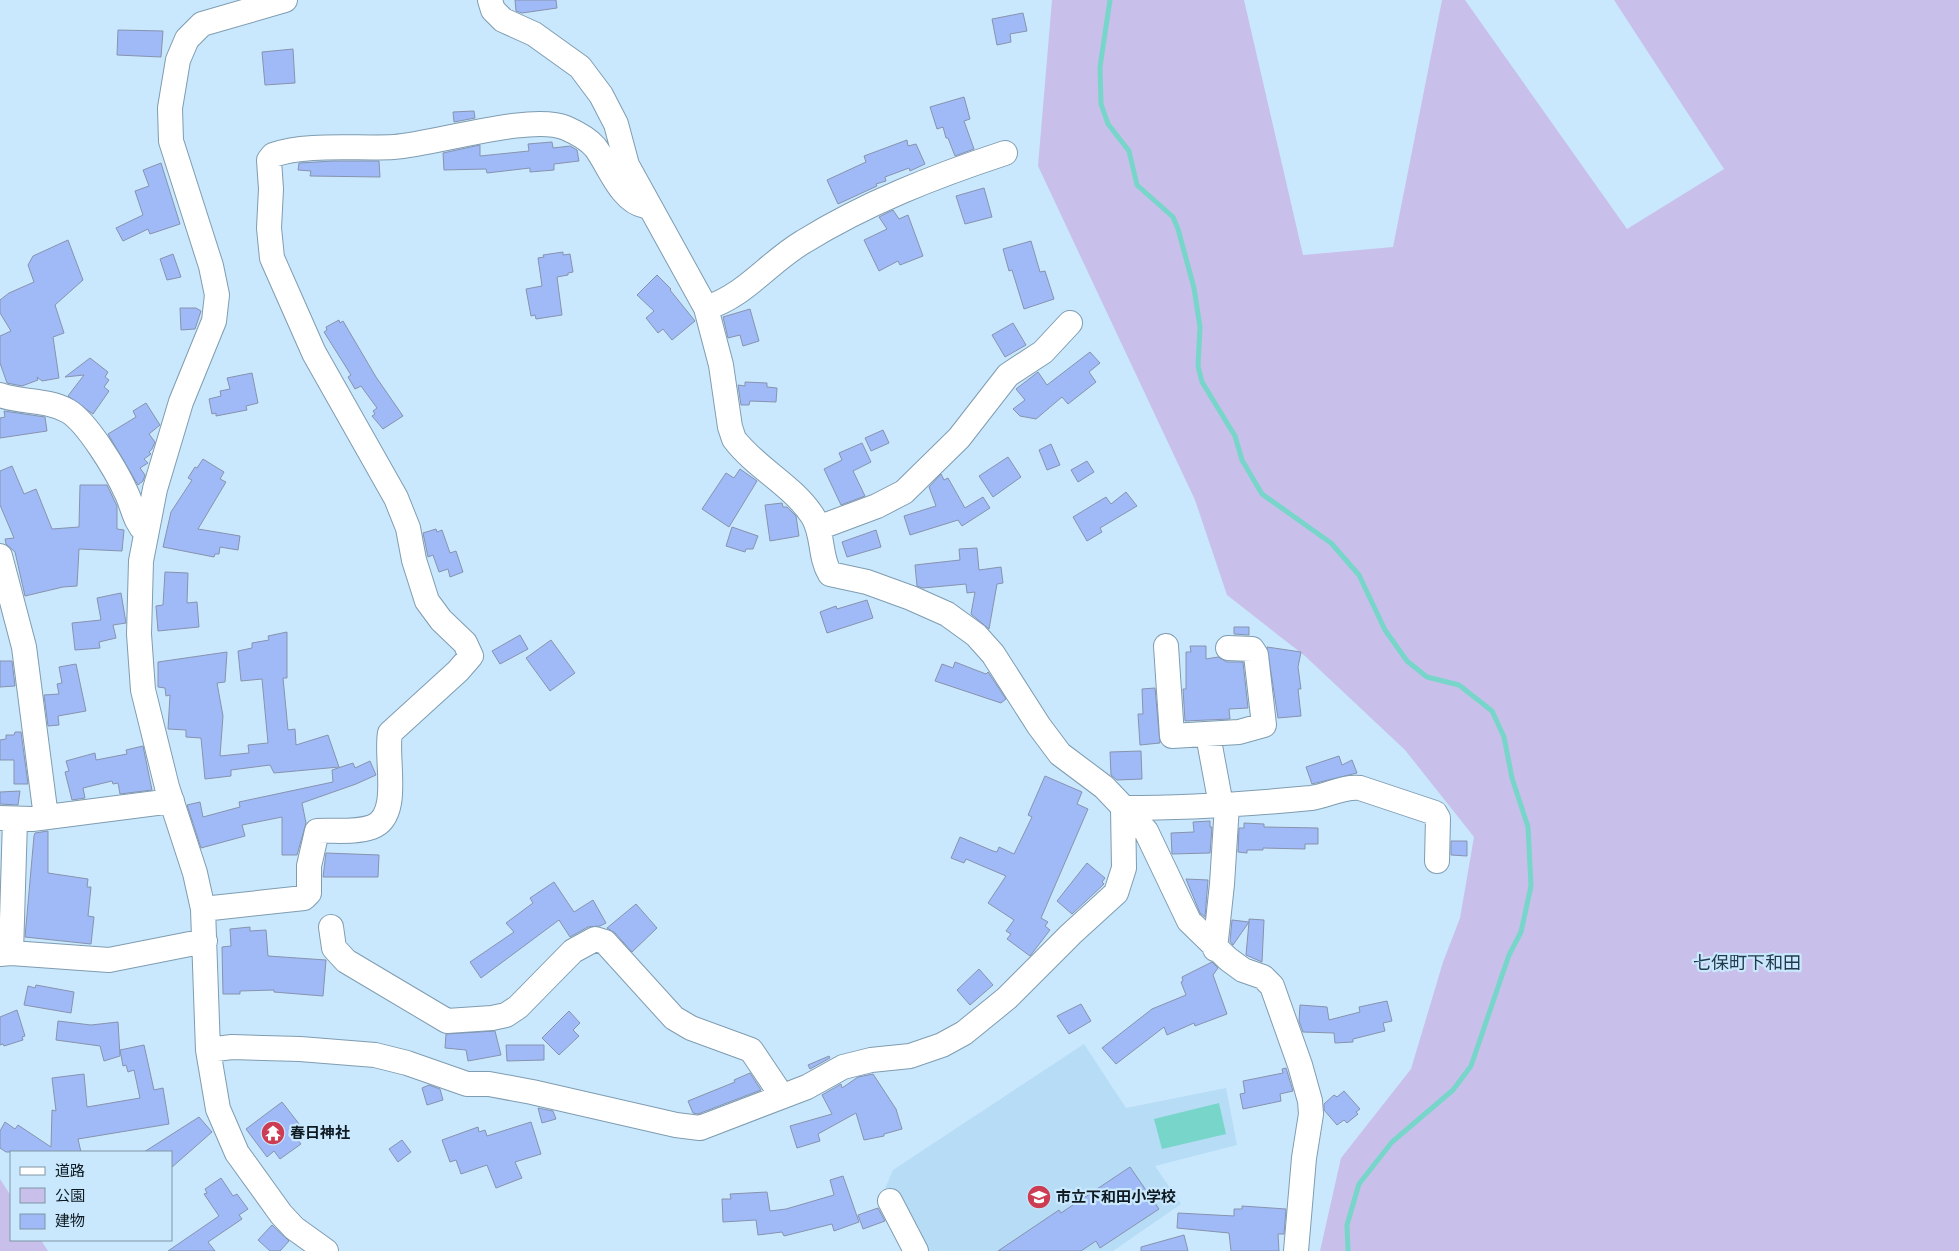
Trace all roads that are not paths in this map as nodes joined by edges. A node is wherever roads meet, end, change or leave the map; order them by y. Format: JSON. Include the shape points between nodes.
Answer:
{"nodes":[{"id":1,"x":285,"y":0,"type":"edge"},
{"id":2,"x":490,"y":0,"type":"edge"},
{"id":3,"x":1005,"y":153,"type":"dead end"},
{"id":4,"x":652,"y":207,"type":"junction"},
{"id":5,"x":706,"y":308,"type":"junction"},
{"id":6,"x":1070,"y":323,"type":"dead end"},
{"id":7,"x":0,"y":395,"type":"edge"},
{"id":8,"x":818,"y":528,"type":"junction"},
{"id":9,"x":146,"y":532,"type":"junction"},
{"id":10,"x":0,"y":556,"type":"edge"},
{"id":11,"x":1166,"y":646,"type":"dead end"},
{"id":12,"x":1228,"y":648,"type":"dead end"},
{"id":13,"x":1208,"y":735,"type":"junction"},
{"id":14,"x":172,"y":801,"type":"junction"},
{"id":15,"x":1224,"y":805,"type":"junction"},
{"id":16,"x":1123,"y":808,"type":"junction"},
{"id":17,"x":46,"y":817,"type":"junction"},
{"id":18,"x":8,"y":819,"type":"edge"},
{"id":19,"x":1437,"y":861,"type":"dead end"},
{"id":20,"x":6,"y":865,"type":"edge"},
{"id":21,"x":6,"y":907,"type":"edge"},
{"id":22,"x":203,"y":909,"type":"junction"},
{"id":23,"x":331,"y":926,"type":"dead end"},
{"id":24,"x":205,"y":941,"type":"junction"},
{"id":25,"x":1215,"y":949,"type":"junction"},
{"id":26,"x":6,"y":953,"type":"edge"},
{"id":27,"x":208,"y":1050,"type":"junction"},
{"id":28,"x":782,"y":1096,"type":"junction"},
{"id":29,"x":890,"y":1201,"type":"dead end"},
{"id":30,"x":326,"y":1251,"type":"edge"},
{"id":31,"x":916,"y":1251,"type":"edge"},
{"id":32,"x":1296,"y":1251,"type":"edge"}],
"edges":[{"from":1,"to":9,"type":"street","via":[[202,24],[187,39],[178,60],[170,108],[171,141],[211,266],[216,295],[214,321],[181,402],[157,481]]},
{"from":2,"to":4,"type":"street","via":[[503,20],[534,34],[580,67],[616,124],[627,165]]},
{"from":3,"to":5,"type":"street","via":[[906,189],[816,234],[788,250],[731,299]]},
{"from":4,"to":5,"type":"street"},
{"from":4,"to":22,"type":"street","via":[[642,206],[631,199],[590,142],[553,124],[505,127],[394,146],[292,150],[273,154],[269,160],[272,258],[314,353],[396,498],[408,528],[427,601],[465,643],[471,656],[390,733],[389,803],[383,819],[370,828],[317,831],[309,866],[309,893],[304,898]]},
{"from":5,"to":8,"type":"street","via":[[718,352],[734,439],[796,495]]},
{"from":6,"to":8,"type":"street","via":[[1043,352],[1008,375],[959,438],[904,492]]},
{"from":7,"to":9,"type":"street","via":[[50,404],[75,416],[89,431],[120,482],[137,524]]},
{"from":8,"to":16,"type":"street","via":[[830,574],[867,582],[911,598],[947,614],[976,635],[993,654],[1060,754],[1104,787]]},
{"from":9,"to":14,"type":"street","via":[[141,562],[139,625],[143,690]]},
{"from":10,"to":17,"type":"street","via":[[24,647]]},
{"from":11,"to":13,"type":"street","via":[[1172,736]]},
{"from":12,"to":13,"type":"street","via":[[1252,649],[1256,655],[1264,725]]},
{"from":13,"to":15,"type":"street"},
{"from":14,"to":17,"type":"street"},
{"from":14,"to":22,"type":"street"},
{"from":15,"to":16,"type":"street"},
{"from":15,"to":19,"type":"street","via":[[1314,798],[1352,787],[1360,788],[1435,813],[1438,818]]},
{"from":15,"to":25,"type":"street","via":[[1222,893]]},
{"from":16,"to":25,"type":"street","via":[[1146,831],[1189,921]]},
{"from":16,"to":28,"type":"street","via":[[1124,868],[1116,893],[980,1022],[936,1047],[910,1056],[870,1060],[843,1067],[807,1087]]},
{"from":17,"to":18,"type":"street"},
{"from":18,"to":20,"type":"street"},
{"from":20,"to":21,"type":"street"},
{"from":21,"to":26,"type":"street"},
{"from":22,"to":24,"type":"street"},
{"from":23,"to":28,"type":"street","via":[[334,948],[346,961],[446,1021],[506,1015],[518,1008],[573,951],[595,939],[605,942],[674,1018],[691,1028],[751,1050]]},
{"from":24,"to":26,"type":"street","via":[[109,960]]},
{"from":24,"to":27,"type":"street"},
{"from":25,"to":32,"type":"street","via":[[1272,986],[1308,1088],[1311,1114]]},
{"from":27,"to":28,"type":"street","via":[[232,1047],[300,1049],[375,1056],[407,1062],[467,1084],[489,1084],[532,1092],[700,1128]]},
{"from":27,"to":30,"type":"street","via":[[218,1109],[237,1153],[281,1214],[294,1228]]},
{"from":29,"to":31,"type":"street"}]}
